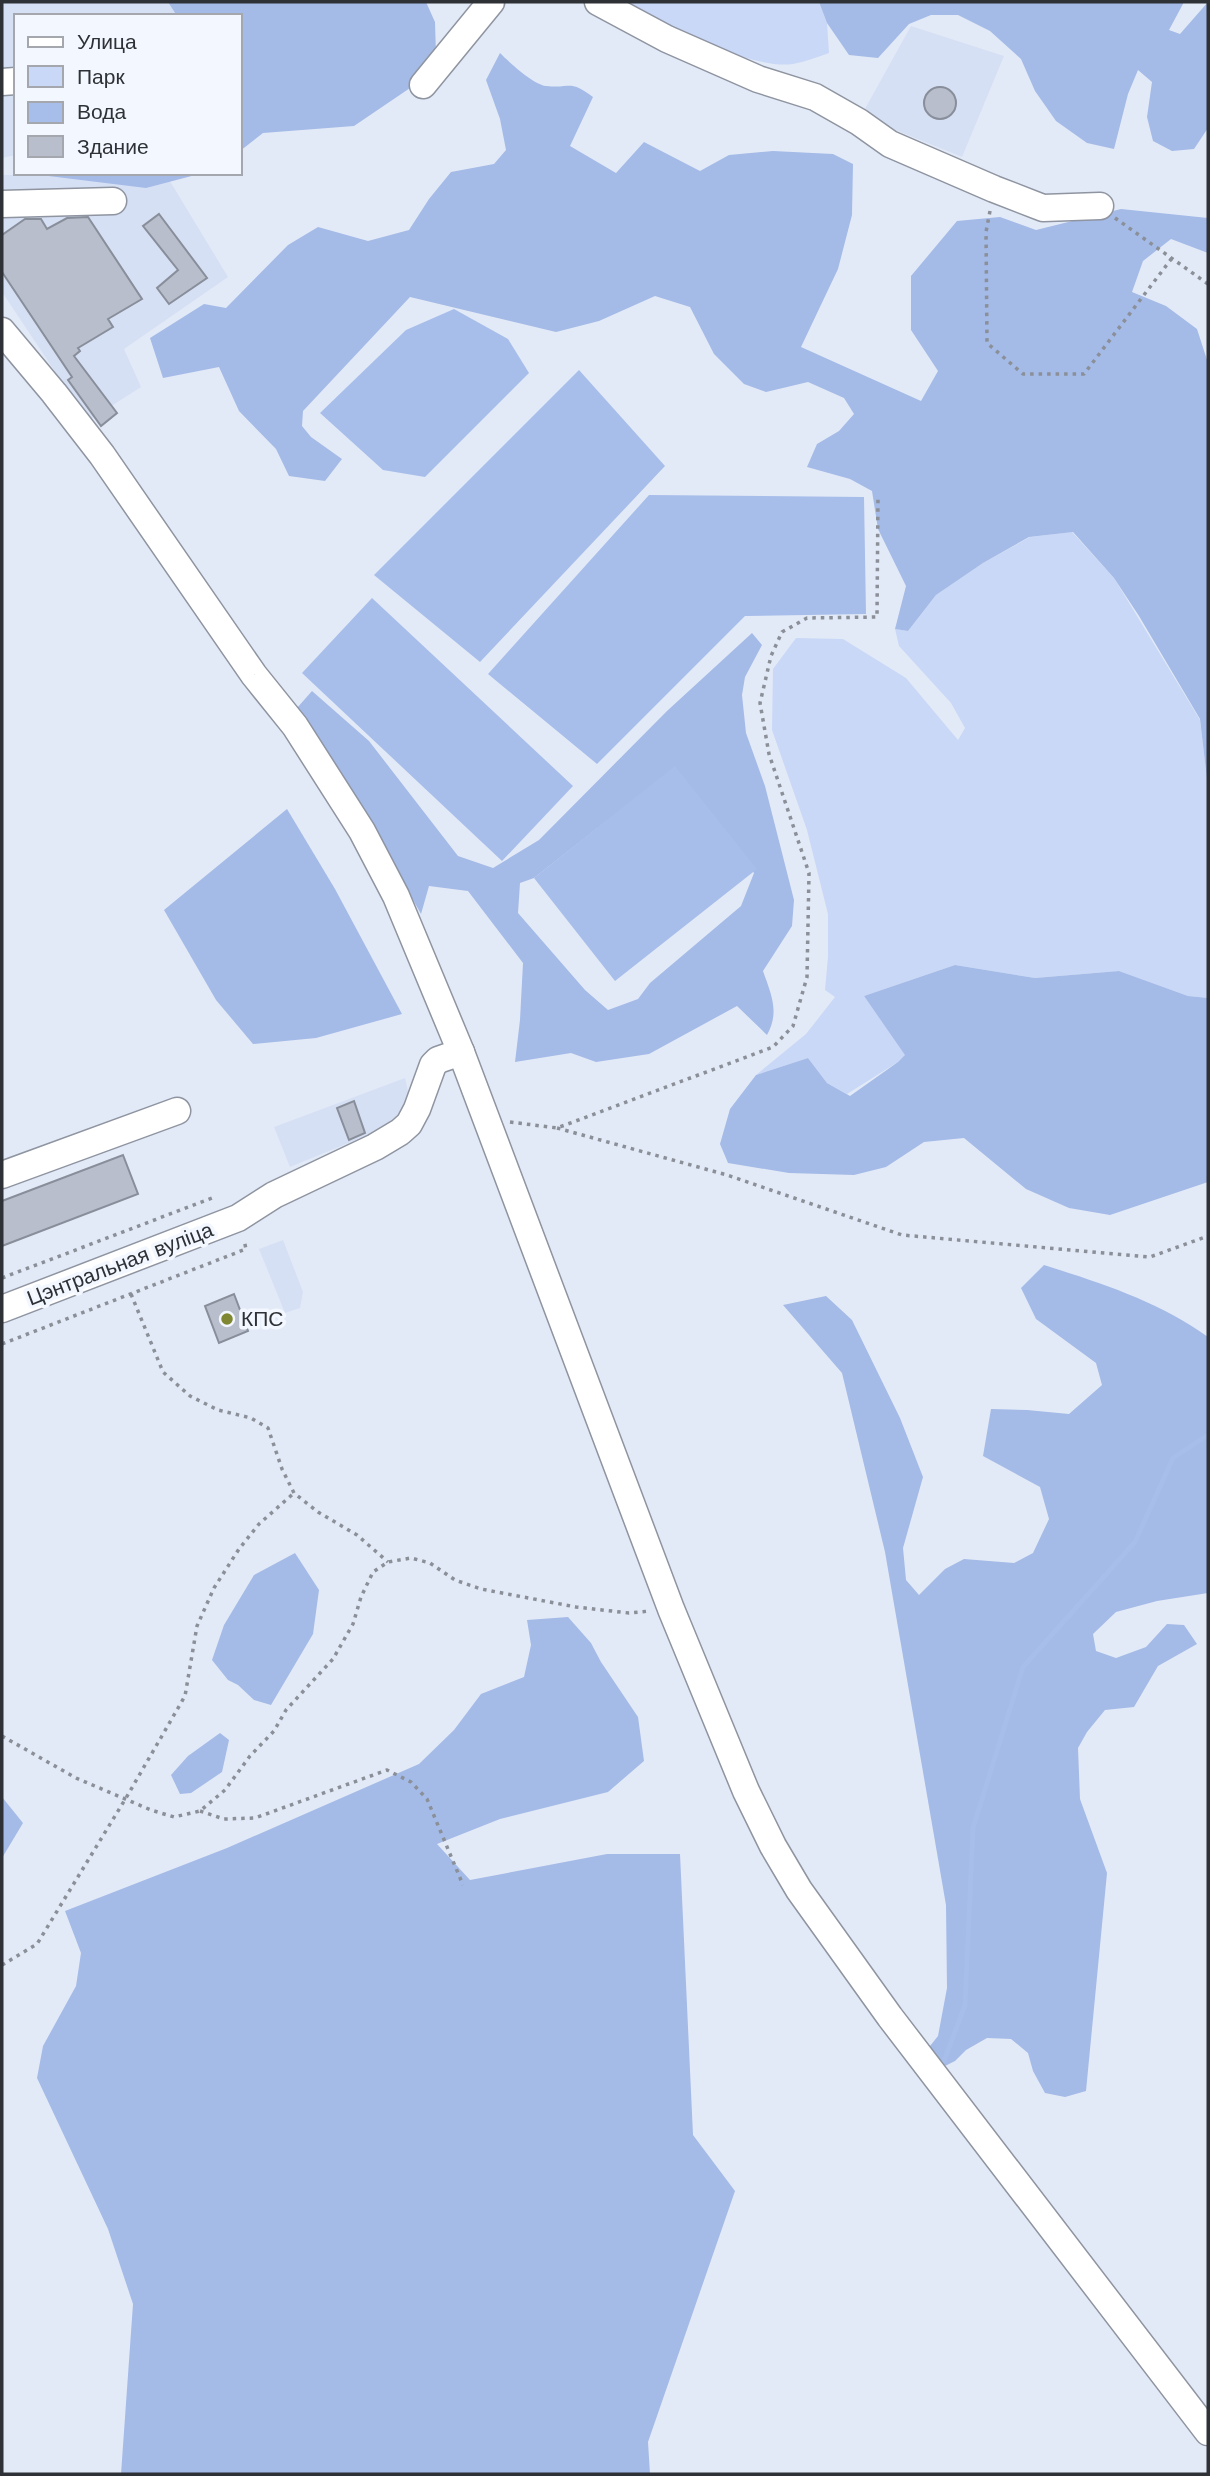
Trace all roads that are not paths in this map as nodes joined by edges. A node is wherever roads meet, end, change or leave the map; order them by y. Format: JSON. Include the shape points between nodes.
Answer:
{"nodes":[{"id":1,"x":491,"y":2,"type":"edge"},
{"id":2,"x":598,"y":2,"type":"edge"},
{"id":3,"x":423,"y":85,"type":"dead end"},
{"id":4,"x":113,"y":201,"type":"dead end"},
{"id":5,"x":2,"y":204,"type":"edge"},
{"id":6,"x":1100,"y":206,"type":"road end"},
{"id":7,"x":2,"y":331,"type":"edge"},
{"id":8,"x":461,"y":1052,"type":"junction"},
{"id":9,"x":177,"y":1111,"type":"dead end"},
{"id":10,"x":2,"y":1175,"type":"edge"},
{"id":11,"x":2,"y":1310,"type":"edge"},
{"id":12,"x":1208,"y":2432,"type":"edge"}],
"edges":[{"from":1,"to":3,"type":"street"},
{"from":2,"to":6,"type":"street","via":[[758,79],[815,97],[890,144],[994,189],[1043,208]]},
{"from":4,"to":5,"type":"street"},
{"from":7,"to":8,"type":"street","via":[[102,455],[254,675],[295,726],[396,896]]},
{"from":8,"to":11,"type":"street","name":"Цэнтральная вуліца","via":[[433,1065],[408,1124],[375,1147],[274,1195],[238,1218]]},
{"from":8,"to":12,"type":"street","via":[[671,1609],[773,1846],[890,2017]]},
{"from":9,"to":10,"type":"street"}]}
